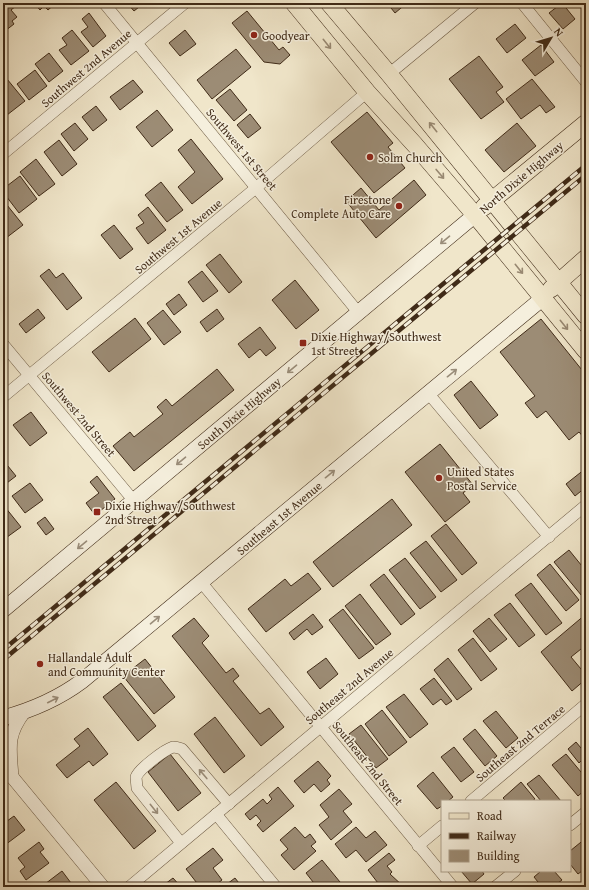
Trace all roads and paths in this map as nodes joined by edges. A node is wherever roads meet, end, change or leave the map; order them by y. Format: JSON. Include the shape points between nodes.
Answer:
{"nodes":[{"id":1,"x":104,"y":3,"type":"edge"},
{"id":2,"x":185,"y":3,"type":"edge"},
{"id":3,"x":294,"y":3,"type":"edge"},
{"id":4,"x":330,"y":3,"type":"edge"},
{"id":5,"x":475,"y":3,"type":"edge"},
{"id":6,"x":522,"y":3,"type":"edge"},
{"id":7,"x":137,"y":43,"type":"junction"},
{"id":8,"x":390,"y":74,"type":"junction"},
{"id":9,"x":586,"y":82,"type":"edge"},
{"id":10,"x":367,"y":92,"type":"junction"},
{"id":11,"x":586,"y":123,"type":"edge"},
{"id":12,"x":3,"y":154,"type":"edge"},
{"id":13,"x":257,"y":187,"type":"junction"},
{"id":14,"x":493,"y":200,"type":"junction"},
{"id":15,"x":475,"y":215,"type":"junction"},
{"id":16,"x":586,"y":258,"type":"edge"},
{"id":17,"x":558,"y":281,"type":"junction"},
{"id":18,"x":543,"y":298,"type":"junction"},
{"id":19,"x":358,"y":312,"type":"junction"},
{"id":20,"x":586,"y":316,"type":"edge"},
{"id":21,"x":3,"y":344,"type":"edge"},
{"id":22,"x":586,"y":351,"type":"edge"},
{"id":23,"x":30,"y":375,"type":"junction"},
{"id":24,"x":428,"y":393,"type":"junction"},
{"id":25,"x":3,"y":397,"type":"edge"},
{"id":26,"x":134,"y":501,"type":"junction"},
{"id":27,"x":586,"y":505,"type":"edge"},
{"id":28,"x":548,"y":537,"type":"junction"},
{"id":29,"x":201,"y":582,"type":"junction"},
{"id":30,"x":3,"y":610,"type":"edge"},
{"id":31,"x":586,"y":704,"type":"edge"},
{"id":32,"x":24,"y":712,"type":"junction"},
{"id":33,"x":3,"y":718,"type":"edge"},
{"id":34,"x":321,"y":726,"type":"junction"},
{"id":35,"x":3,"y":766,"type":"edge"},
{"id":36,"x":12,"y":777,"type":"junction"},
{"id":37,"x":472,"y":800,"type":"edge"},
{"id":38,"x":229,"y":804,"type":"junction"},
{"id":39,"x":586,"y":812,"type":"edge"},
{"id":40,"x":216,"y":814,"type":"junction"},
{"id":41,"x":571,"y":824,"type":"edge"},
{"id":42,"x":441,"y":827,"type":"edge"},
{"id":43,"x":181,"y":843,"type":"junction"},
{"id":44,"x":418,"y":846,"type":"junction"},
{"id":45,"x":514,"y":872,"type":"edge"},
{"id":46,"x":103,"y":887,"type":"edge"},
{"id":47,"x":129,"y":887,"type":"edge"},
{"id":48,"x":276,"y":887,"type":"edge"},
{"id":49,"x":453,"y":887,"type":"edge"},
{"id":50,"x":496,"y":887,"type":"edge"}],
"edges":[{"from":1,"to":7,"type":"street","name":"Southwest 1st Street"},
{"from":2,"to":7,"type":"street","name":"Southwest 2nd Avenue"},
{"from":3,"to":10,"type":"main road","one_way":true},
{"from":4,"to":8,"type":"main road"},
{"from":5,"to":8,"type":"street"},
{"from":6,"to":9,"type":"street"},
{"from":7,"to":12,"type":"street","name":"Southwest 2nd Avenue"},
{"from":7,"to":13,"type":"street","name":"Southwest 1st Street"},
{"from":14,"to":8,"type":"main road","one_way":true},
{"from":10,"to":13,"type":"street","name":"Southwest 1st Avenue"},
{"from":10,"to":15,"type":"main road","one_way":true},
{"from":11,"to":14,"type":"main road","name":"North Dixie Highway"},
{"from":13,"to":19,"type":"street","name":"Southwest 1st Street"},
{"from":13,"to":23,"type":"street","name":"Southwest 1st Avenue"},
{"from":14,"to":15,"type":"main road","name":"North Dixie Highway"},
{"from":14,"to":17,"type":"main road"},
{"from":15,"to":18,"type":"main road","one_way":true},
{"from":15,"to":19,"type":"main road","name":"South Dixie Highway","one_way":true},
{"from":16,"to":17,"type":"main road"},
{"from":17,"to":18,"type":"main road"},
{"from":17,"to":20,"type":"main road"},
{"from":18,"to":22,"type":"main road","one_way":true},
{"from":24,"to":18,"type":"main road","name":"Southeast 1st Avenue","one_way":true},
{"from":19,"to":26,"type":"main road","name":"South Dixie Highway","one_way":true},
{"from":21,"to":23,"type":"street","name":"Southwest 2nd Street"},
{"from":23,"to":25,"type":"street","name":"Southwest 1st Avenue"},
{"from":23,"to":26,"type":"street","name":"Southwest 2nd Street"},
{"from":24,"to":28,"type":"street"},
{"from":29,"to":24,"type":"main road","name":"Southeast 1st Avenue","one_way":true},
{"from":26,"to":30,"type":"main road","name":"South Dixie Highway","one_way":true},
{"from":27,"to":28,"type":"street","name":"Southeast 2nd Avenue"},
{"from":28,"to":34,"type":"street","name":"Southeast 2nd Avenue"},
{"from":32,"to":29,"type":"main road","name":"Southeast 1st Avenue","one_way":true,"via":[[78,685]]},
{"from":29,"to":34,"type":"street","name":"Southeast 2nd Street"},
{"from":31,"to":37,"type":"street","name":"Southeast 2nd Terrace"},
{"from":32,"to":33,"type":"main road","name":"Southeast 1st Avenue"},
{"from":32,"to":36,"type":"street","via":[[14,725],[10,743]]},
{"from":34,"to":38,"type":"street","name":"Southeast 2nd Avenue"},
{"from":34,"to":44,"type":"street","name":"Southeast 2nd Street"},
{"from":35,"to":36,"type":"street"},
{"from":36,"to":46,"type":"street"},
{"from":38,"to":40,"type":"street","name":"Southeast 2nd Avenue"},
{"from":38,"to":43,"type":"street","one_way":true,"via":[[182,748],[168,749],[146,766],[136,777],[137,788]]},
{"from":39,"to":41,"type":"street"},
{"from":40,"to":43,"type":"street","name":"Southeast 2nd Avenue"},
{"from":40,"to":48,"type":"street"},
{"from":42,"to":44,"type":"street"},
{"from":43,"to":47,"type":"street","name":"Southeast 2nd Avenue"},
{"from":44,"to":49,"type":"street","name":"Southeast 2nd Street"},
{"from":45,"to":50,"type":"street"}]}
